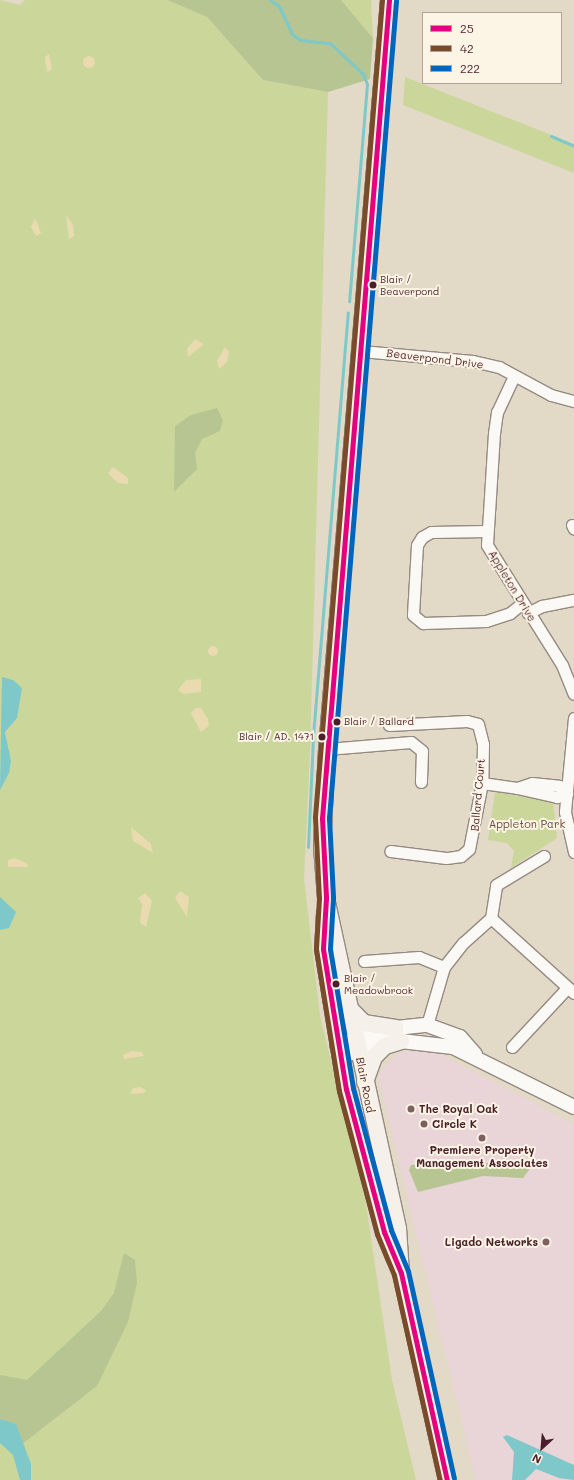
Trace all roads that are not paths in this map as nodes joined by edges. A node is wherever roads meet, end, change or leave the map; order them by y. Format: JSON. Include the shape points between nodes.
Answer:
{"nodes":[{"id":1,"x":389,"y":0,"type":"edge"},
{"id":2,"x":361,"y":351,"type":"junction"},
{"id":3,"x":514,"y":376,"type":"junction"},
{"id":4,"x":574,"y":401,"type":"edge"},
{"id":5,"x":486,"y":531,"type":"junction"},
{"id":6,"x":574,"y":600,"type":"edge"},
{"id":7,"x":521,"y":604,"type":"junction"},
{"id":8,"x":528,"y":613,"type":"junction"},
{"id":9,"x":574,"y":694,"type":"edge"},
{"id":10,"x":574,"y":718,"type":"edge"},
{"id":11,"x":389,"y":725,"type":"dead end"},
{"id":12,"x":327,"y":749,"type":"junction"},
{"id":13,"x":421,"y":782,"type":"dead end"},
{"id":14,"x":482,"y":783,"type":"junction"},
{"id":15,"x":567,"y":793,"type":"junction"},
{"id":16,"x":390,"y":851,"type":"dead end"},
{"id":17,"x":574,"y":852,"type":"edge"},
{"id":18,"x":544,"y":856,"type":"dead end"},
{"id":19,"x":326,"y":898,"type":"junction"},
{"id":20,"x":491,"y":918,"type":"junction"},
{"id":21,"x":364,"y":962,"type":"dead end"},
{"id":22,"x":444,"y":967,"type":"junction"},
{"id":23,"x":570,"y":990,"type":"edge"},
{"id":24,"x":349,"y":1008,"type":"junction"},
{"id":25,"x":427,"y":1025,"type":"junction"},
{"id":26,"x":398,"y":1034,"type":"junction"},
{"id":27,"x":357,"y":1045,"type":"junction"},
{"id":28,"x":512,"y":1047,"type":"dead end"},
{"id":29,"x":339,"y":1050,"type":"junction"},
{"id":30,"x":476,"y":1056,"type":"junction"},
{"id":31,"x":365,"y":1083,"type":"junction"},
{"id":32,"x":574,"y":1108,"type":"edge"},
{"id":33,"x":401,"y":1273,"type":"junction"},
{"id":34,"x":447,"y":1480,"type":"edge"}],
"edges":[{"from":1,"to":2,"type":"main road","name":"Blair Road"},
{"from":2,"to":3,"type":"street","name":"Beaverpond Drive","via":[[473,361]]},
{"from":2,"to":12,"type":"main road","name":"Blair Road"},
{"from":3,"to":4,"type":"street","name":"Beaverpond Drive","via":[[551,395]]},
{"from":3,"to":5,"type":"street","name":"Appleton Drive","via":[[497,412]]},
{"from":5,"to":7,"type":"street","name":"Appleton Drive","via":[[492,556]]},
{"from":5,"to":7,"type":"street","via":[[431,532],[422,537],[417,545],[413,615],[422,623],[486,620],[510,613]]},
{"from":6,"to":8,"type":"street","via":[[542,606]]},
{"from":7,"to":8,"type":"street","name":"Appleton Drive"},
{"from":8,"to":9,"type":"street","name":"Appleton Drive","via":[[562,665]]},
{"from":10,"to":15,"type":"street"},
{"from":11,"to":14,"type":"street","name":"Ballard Court","via":[[467,721],[478,724],[482,731]]},
{"from":12,"to":13,"type":"street","via":[[411,742],[422,751]]},
{"from":12,"to":19,"type":"main road","name":"Blair Road","via":[[322,818]]},
{"from":14,"to":15,"type":"street","via":[[517,788],[532,783],[558,786]]},
{"from":14,"to":16,"type":"street","name":"Ballard Court","via":[[474,840],[461,856],[446,858]]},
{"from":15,"to":17,"type":"street","via":[[566,819]]},
{"from":18,"to":20,"type":"street","via":[[496,885]]},
{"from":19,"to":24,"type":"main road","name":"Blair Road"},
{"from":19,"to":29,"type":"main road","name":"Blair Road","via":[[323,949]]},
{"from":20,"to":22,"type":"street","via":[[463,942]]},
{"from":20,"to":23,"type":"street"},
{"from":21,"to":22,"type":"street","via":[[418,957]]},
{"from":22,"to":25,"type":"street"},
{"from":23,"to":28,"type":"street"},
{"from":24,"to":26,"type":"main road","via":[[364,1023]]},
{"from":24,"to":27,"type":"main road","name":"Blair Road"},
{"from":25,"to":26,"type":"street"},
{"from":25,"to":30,"type":"street","via":[[460,1038]]},
{"from":26,"to":27,"type":"street"},
{"from":26,"to":30,"type":"street"},
{"from":26,"to":31,"type":"main road","via":[[374,1057]]},
{"from":27,"to":29,"type":"street"},
{"from":27,"to":31,"type":"main road","name":"Blair Road"},
{"from":29,"to":33,"type":"main road","name":"Blair Road","via":[[384,1232]]},
{"from":30,"to":32,"type":"street"},
{"from":31,"to":33,"type":"main road","name":"Blair Road","via":[[398,1228]]},
{"from":33,"to":34,"type":"main road","name":"Blair Road"}]}
